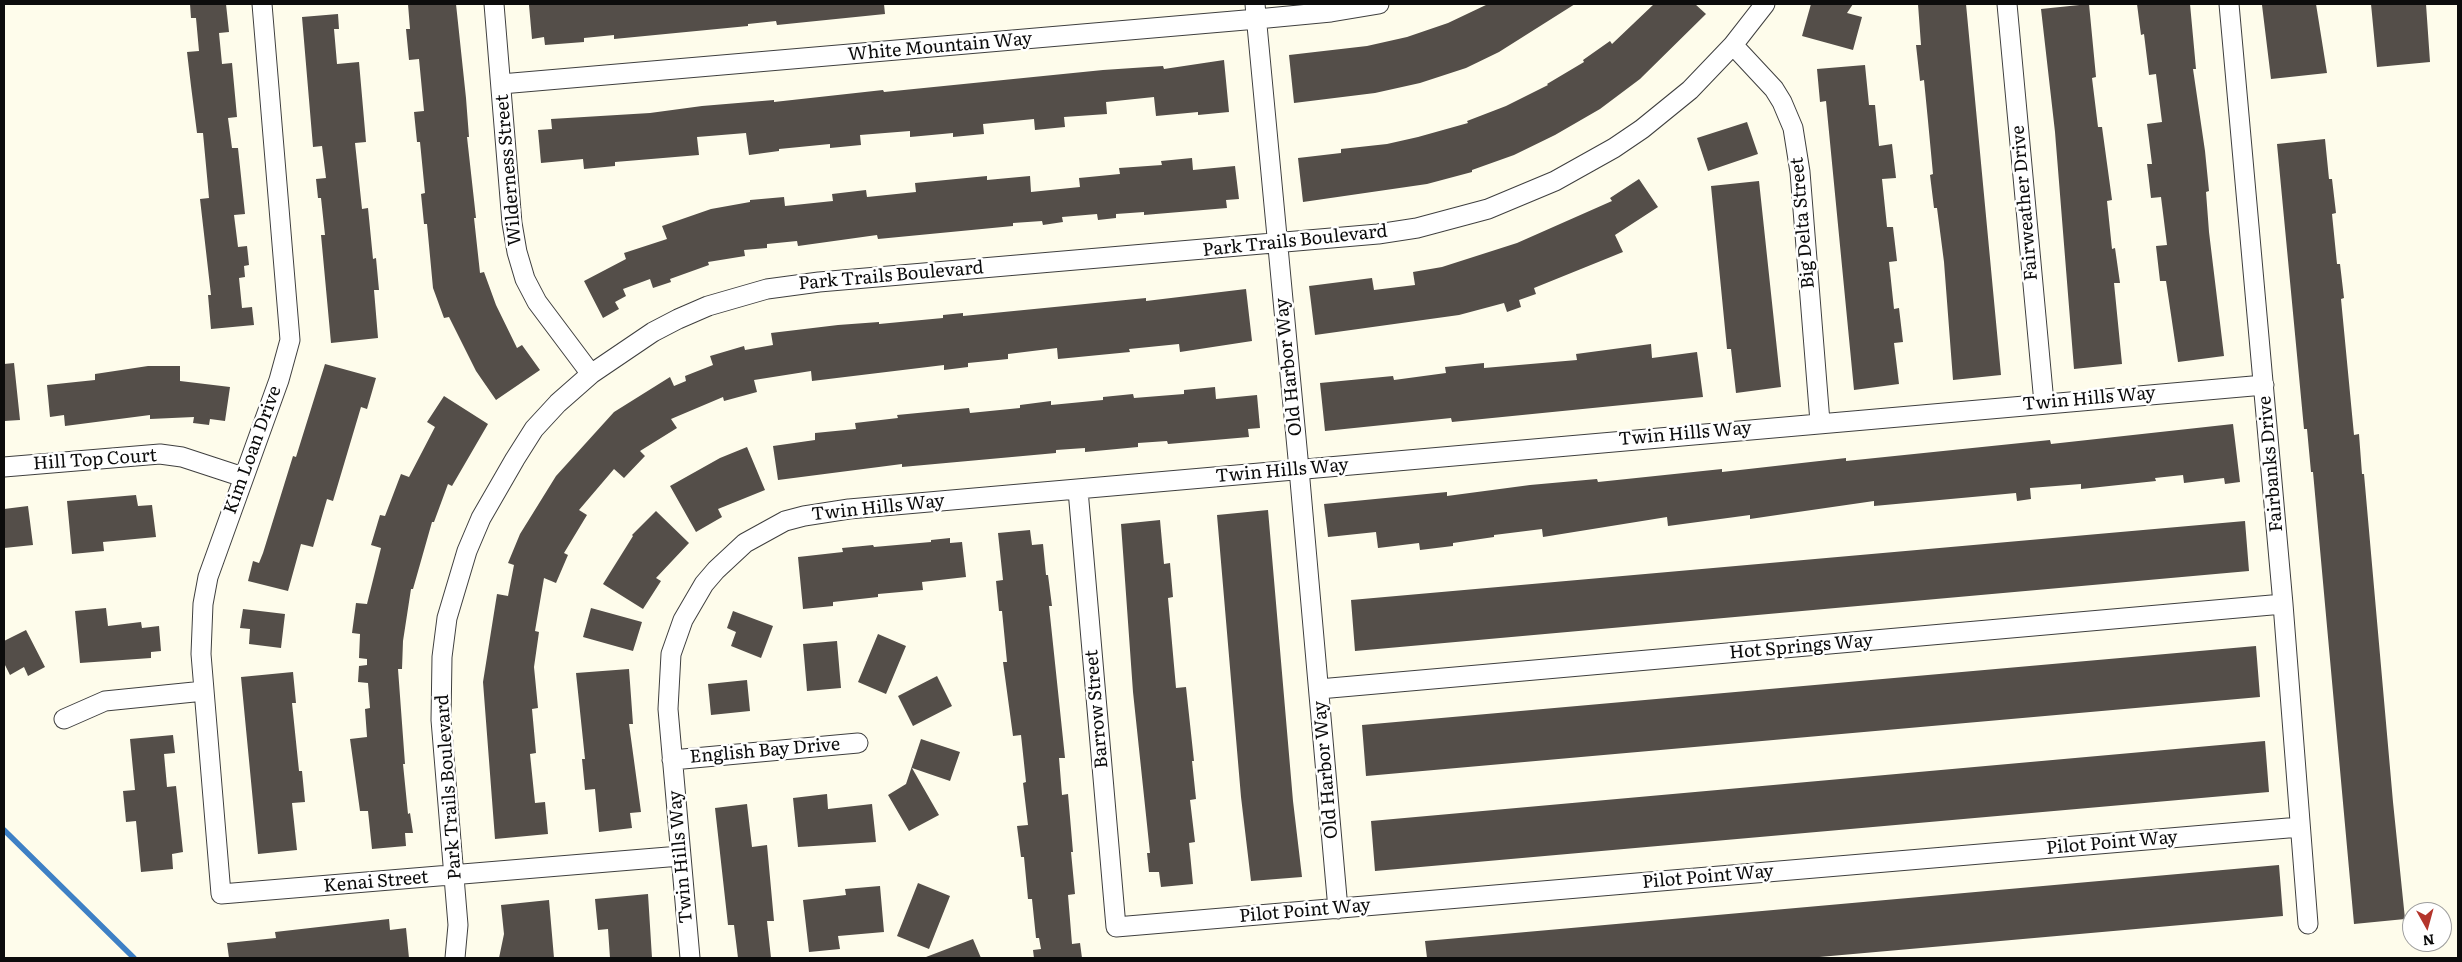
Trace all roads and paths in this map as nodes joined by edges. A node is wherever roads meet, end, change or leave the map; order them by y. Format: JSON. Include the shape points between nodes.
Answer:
{"nodes":[{"id":1,"x":262,"y":4,"type":"edge"},
{"id":2,"x":494,"y":4,"type":"edge"},
{"id":3,"x":1379,"y":4,"type":"edge"},
{"id":4,"x":1765,"y":4,"type":"edge"},
{"id":5,"x":2006,"y":4,"type":"edge"},
{"id":6,"x":2229,"y":4,"type":"edge"},
{"id":7,"x":1256,"y":12,"type":"edge"},
{"id":8,"x":1733,"y":44,"type":"junction"},
{"id":9,"x":501,"y":84,"type":"junction"},
{"id":10,"x":1277,"y":244,"type":"junction"},
{"id":11,"x":591,"y":374,"type":"junction"},
{"id":12,"x":2264,"y":385,"type":"junction"},
{"id":13,"x":2044,"y":403,"type":"junction"},
{"id":14,"x":1820,"y":422,"type":"junction"},
{"id":15,"x":4,"y":467,"type":"edge"},
{"id":16,"x":1299,"y":469,"type":"junction"},
{"id":17,"x":243,"y":476,"type":"junction"},
{"id":18,"x":1078,"y":490,"type":"junction"},
{"id":19,"x":2284,"y":604,"type":"junction"},
{"id":20,"x":1319,"y":689,"type":"junction"},
{"id":21,"x":204,"y":691,"type":"junction"},
{"id":22,"x":64,"y":719,"type":"dead end"},
{"id":23,"x":858,"y":743,"type":"dead end"},
{"id":24,"x":672,"y":760,"type":"junction"},
{"id":25,"x":2300,"y":827,"type":"junction"},
{"id":26,"x":680,"y":856,"type":"junction"},
{"id":27,"x":455,"y":876,"type":"junction"},
{"id":28,"x":221,"y":894,"type":"joint"},
{"id":29,"x":1338,"y":909,"type":"junction"},
{"id":30,"x":2308,"y":924,"type":"dead end"},
{"id":31,"x":1116,"y":927,"type":"joint"},
{"id":32,"x":455,"y":958,"type":"edge"},
{"id":33,"x":690,"y":958,"type":"edge"}],
"edges":[{"from":1,"to":17,"type":"street","name":"Kim Loan Drive","via":[[290,340],[280,380]]},
{"from":2,"to":9,"type":"street","name":"Wilderness Street"},
{"from":3,"to":7,"type":"street","name":"White Mountain Way","via":[[1331,12]]},
{"from":4,"to":8,"type":"street","name":"Park Trails Boulevard"},
{"from":5,"to":13,"type":"street","name":"Fairweather Drive"},
{"from":6,"to":12,"type":"street","name":"Fairbanks Drive"},
{"from":7,"to":9,"type":"street","name":"White Mountain Way"},
{"from":7,"to":10,"type":"street","name":"Old Harbor Way"},
{"from":8,"to":10,"type":"street","name":"Park Trails Boulevard","via":[[1690,90],[1642,129],[1585,165],[1522,196],[1480,212],[1417,228]]},
{"from":8,"to":14,"type":"street","name":"Big Delta Street","via":[[1766,79],[1782,102],[1795,140]]},
{"from":9,"to":11,"type":"street","name":"Wilderness Street","via":[[512,223],[522,270],[537,302]]},
{"from":10,"to":11,"type":"street","name":"Park Trails Boulevard","via":[[767,289],[678,319]]},
{"from":10,"to":16,"type":"street","name":"Old Harbor Way"},
{"from":11,"to":27,"type":"street","name":"Park Trails Boulevard","via":[[558,402],[534,429],[515,458],[481,518],[456,584],[442,657],[441,720]]},
{"from":12,"to":13,"type":"street","name":"Twin Hills Way"},
{"from":12,"to":19,"type":"street","name":"Fairbanks Drive"},
{"from":13,"to":14,"type":"street","name":"Twin Hills Way"},
{"from":14,"to":16,"type":"street","name":"Twin Hills Way"},
{"from":15,"to":17,"type":"street","name":"Hill Top Court","via":[[160,454]]},
{"from":16,"to":18,"type":"street","name":"Twin Hills Way"},
{"from":16,"to":20,"type":"street","name":"Old Harbor Way"},
{"from":17,"to":21,"type":"street","name":"Kim Loan Drive","via":[[208,577],[202,604],[200,638]]},
{"from":18,"to":24,"type":"street","name":"Twin Hills Way","via":[[827,512],[785,521],[746,544],[704,584],[676,637],[667,690]]},
{"from":18,"to":31,"type":"street","name":"Barrow Street"},
{"from":19,"to":20,"type":"street","name":"Hot Springs Way"},
{"from":19,"to":25,"type":"street","name":"Fairbanks Drive"},
{"from":20,"to":29,"type":"street","name":"Old Harbor Way"},
{"from":21,"to":22,"type":"street","via":[[106,701]]},
{"from":21,"to":28,"type":"street","name":"Kim Loan Drive"},
{"from":23,"to":24,"type":"street","name":"English Bay Drive"},
{"from":24,"to":26,"type":"street","name":"Twin Hills Way"},
{"from":25,"to":29,"type":"street","name":"Pilot Point Way"},
{"from":25,"to":30,"type":"street","name":"Fairbanks Drive"},
{"from":26,"to":27,"type":"street","name":"Kenai Street"},
{"from":26,"to":33,"type":"street","name":"Twin Hills Way"},
{"from":27,"to":28,"type":"street","name":"Kenai Street"},
{"from":27,"to":32,"type":"street","name":"Park Trails Boulevard","via":[[458,925]]},
{"from":29,"to":31,"type":"street","name":"Pilot Point Way"}]}
